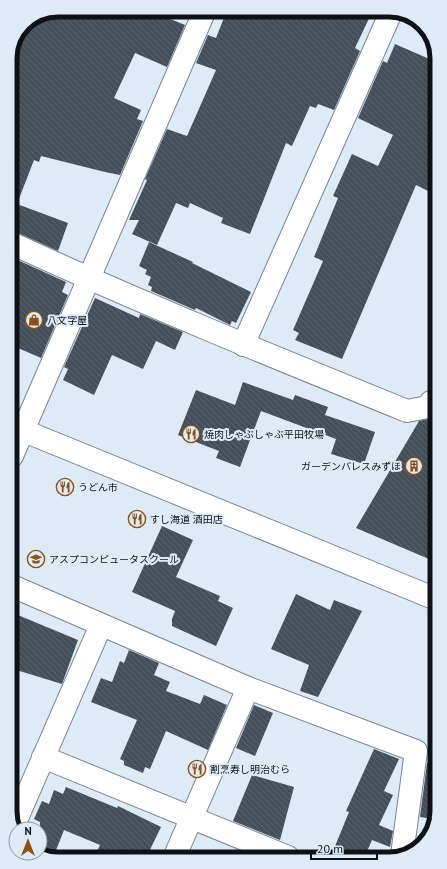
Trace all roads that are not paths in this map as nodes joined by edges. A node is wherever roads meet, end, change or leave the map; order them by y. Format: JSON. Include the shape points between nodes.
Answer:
{"nodes":[{"id":1,"x":202,"y":17,"type":"edge"},
{"id":2,"x":389,"y":17,"type":"edge"},
{"id":3,"x":17,"y":246,"type":"edge"},
{"id":4,"x":89,"y":279,"type":"junction"},
{"id":5,"x":243,"y":345,"type":"junction"},
{"id":6,"x":430,"y":404,"type":"edge"},
{"id":7,"x":17,"y":428,"type":"edge"},
{"id":8,"x":17,"y":588,"type":"edge"},
{"id":9,"x":430,"y":597,"type":"edge"},
{"id":10,"x":101,"y":625,"type":"junction"},
{"id":11,"x":248,"y":688,"type":"junction"},
{"id":12,"x":44,"y":757,"type":"junction"},
{"id":13,"x":18,"y":817,"type":"edge"},
{"id":14,"x":192,"y":817,"type":"junction"},
{"id":15,"x":403,"y":850,"type":"edge"},
{"id":16,"x":177,"y":852,"type":"edge"},
{"id":17,"x":276,"y":852,"type":"edge"}],
"edges":[{"from":1,"to":4,"type":"street"},
{"from":2,"to":5,"type":"street"},
{"from":3,"to":4,"type":"street"},
{"from":4,"to":5,"type":"street"},
{"from":4,"to":7,"type":"street"},
{"from":5,"to":6,"type":"street","via":[[407,411],[428,407]]},
{"from":7,"to":9,"type":"street"},
{"from":8,"to":10,"type":"street"},
{"from":10,"to":11,"type":"street"},
{"from":10,"to":12,"type":"street"},
{"from":11,"to":14,"type":"street"},
{"from":11,"to":15,"type":"street","via":[[416,751]]},
{"from":12,"to":13,"type":"street"},
{"from":12,"to":14,"type":"street"},
{"from":14,"to":16,"type":"street"},
{"from":14,"to":17,"type":"street"}]}
